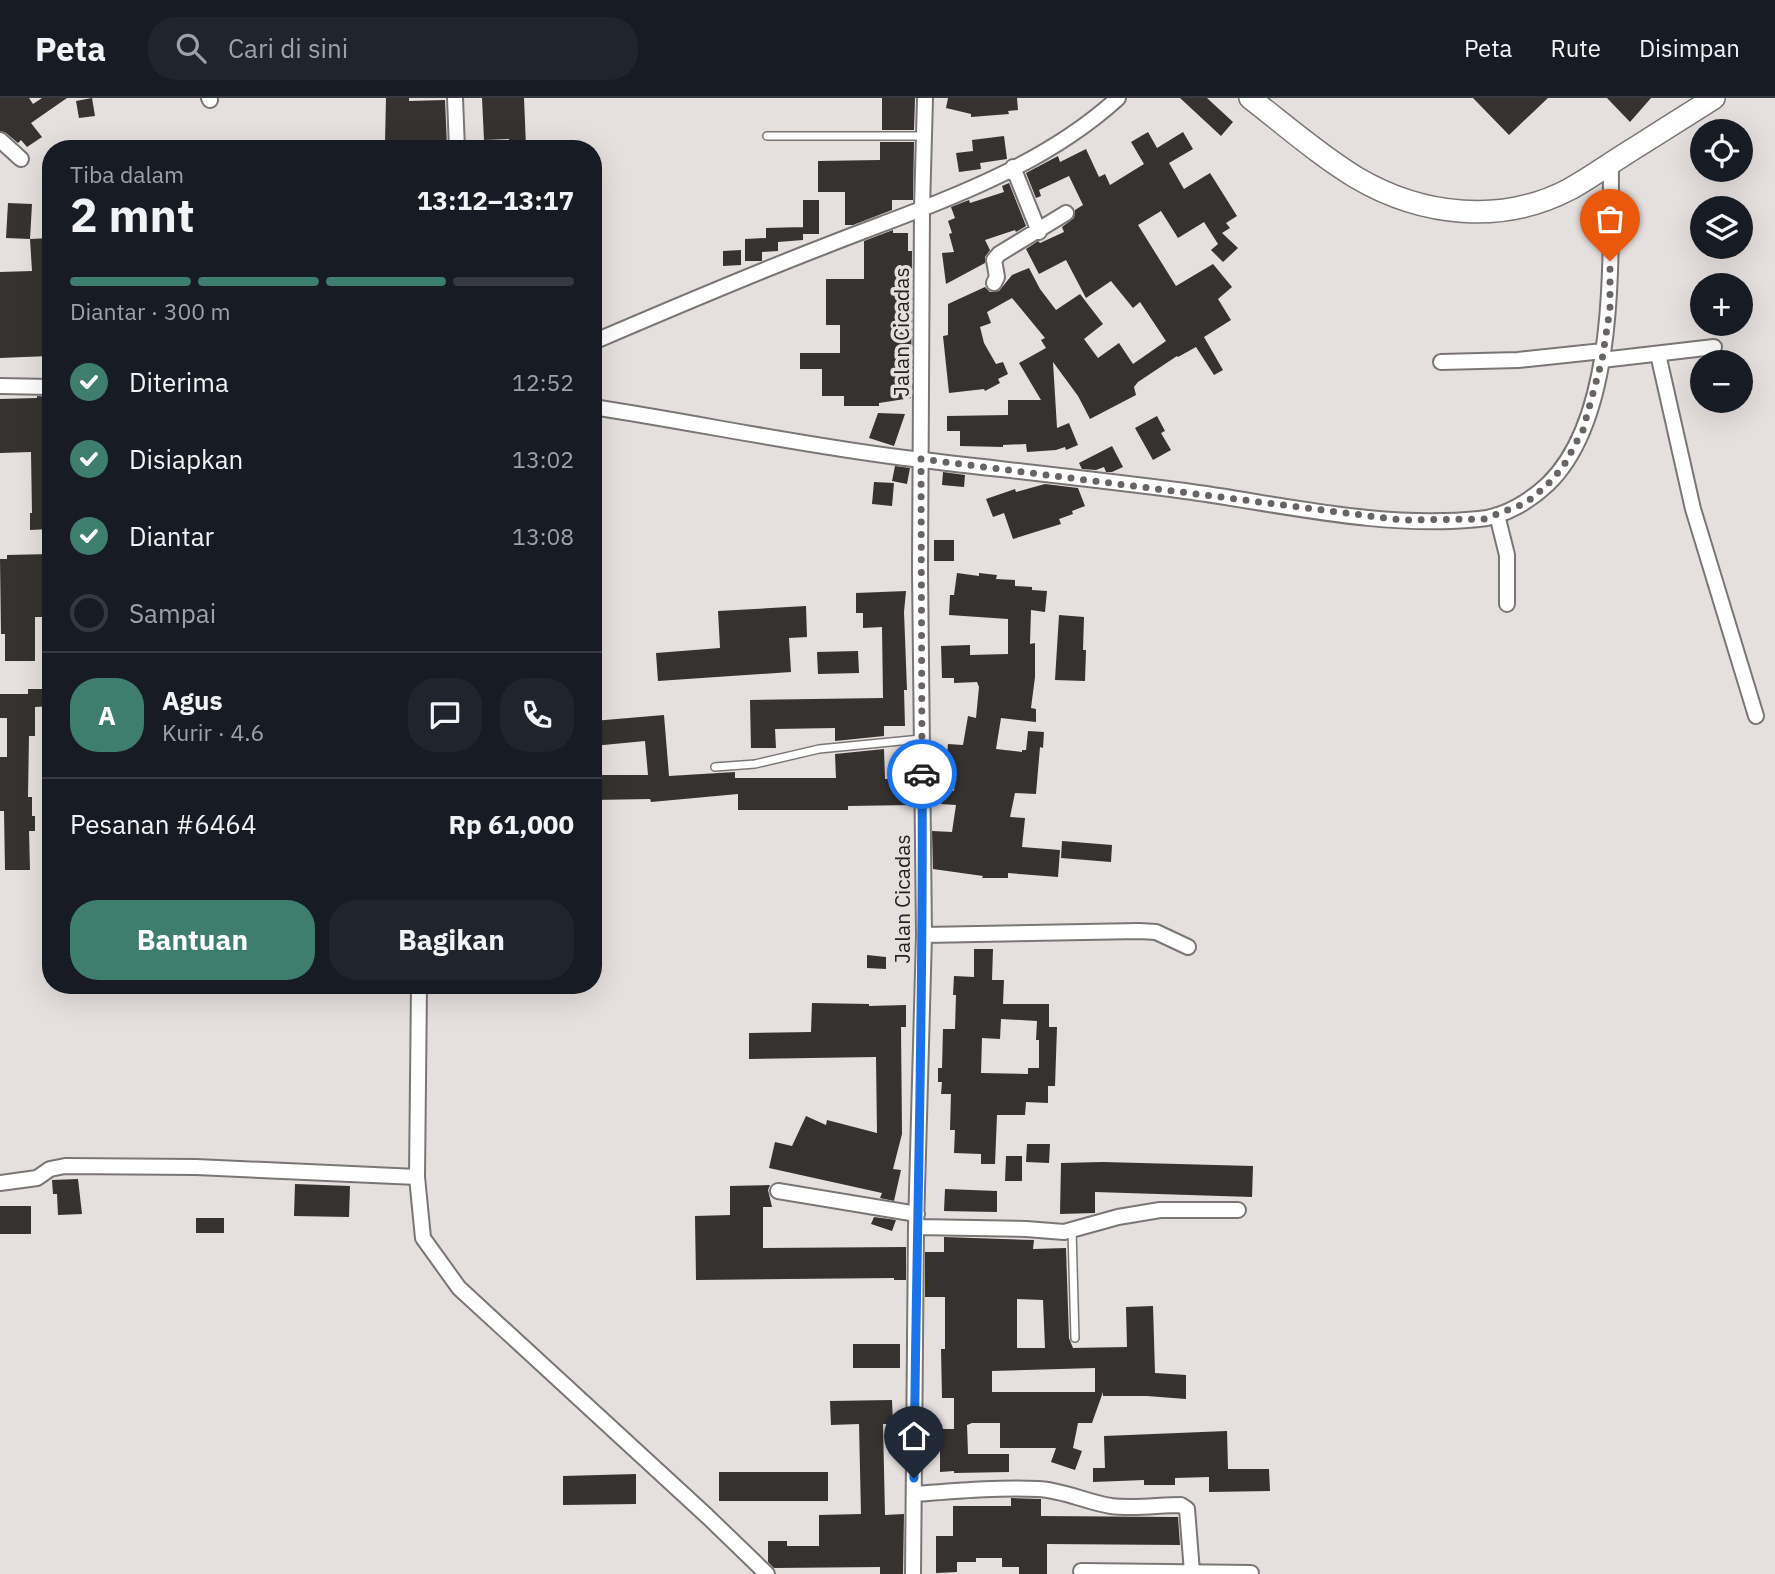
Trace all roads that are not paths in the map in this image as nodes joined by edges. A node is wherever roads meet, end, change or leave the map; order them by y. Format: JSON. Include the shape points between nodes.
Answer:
{"nodes":[{"id":1,"x":455,"y":98,"type":"edge"},
{"id":2,"x":925,"y":98,"type":"edge"},
{"id":3,"x":1118,"y":98,"type":"edge"},
{"id":4,"x":1250,"y":98,"type":"edge"},
{"id":5,"x":1714,"y":98,"type":"edge"},
{"id":6,"x":767,"y":136,"type":"dead end"},
{"id":7,"x":925,"y":136,"type":"junction"},
{"id":8,"x":0,"y":140,"type":"edge"},
{"id":9,"x":457,"y":140,"type":"edge"},
{"id":10,"x":21,"y":159,"type":"dead end"},
{"id":11,"x":1611,"y":163,"type":"junction"},
{"id":12,"x":1013,"y":167,"type":"junction"},
{"id":13,"x":922,"y":209,"type":"junction"},
{"id":14,"x":1066,"y":212,"type":"dead end"},
{"id":15,"x":1039,"y":232,"type":"junction"},
{"id":16,"x":994,"y":283,"type":"dead end"},
{"id":17,"x":602,"y":338,"type":"edge"},
{"id":18,"x":1714,"y":347,"type":"dead end"},
{"id":19,"x":1658,"y":354,"type":"junction"},
{"id":20,"x":1602,"y":356,"type":"junction"},
{"id":21,"x":1441,"y":362,"type":"dead end"},
{"id":22,"x":0,"y":386,"type":"edge"},
{"id":23,"x":42,"y":387,"type":"edge"},
{"id":24,"x":602,"y":408,"type":"edge"},
{"id":25,"x":921,"y":459,"type":"junction"},
{"id":26,"x":1497,"y":515,"type":"junction"},
{"id":27,"x":1507,"y":604,"type":"dead end"},
{"id":28,"x":1756,"y":716,"type":"dead end"},
{"id":29,"x":922,"y":739,"type":"junction"},
{"id":30,"x":715,"y":767,"type":"dead end"},
{"id":31,"x":924,"y":935,"type":"junction"},
{"id":32,"x":1188,"y":947,"type":"dead end"},
{"id":33,"x":419,"y":994,"type":"edge"},
{"id":34,"x":417,"y":1177,"type":"junction"},
{"id":35,"x":0,"y":1183,"type":"edge"},
{"id":36,"x":778,"y":1191,"type":"dead end"},
{"id":37,"x":1238,"y":1210,"type":"dead end"},
{"id":38,"x":916,"y":1220,"type":"junction"},
{"id":39,"x":1072,"y":1230,"type":"junction"},
{"id":40,"x":1075,"y":1338,"type":"dead end"},
{"id":41,"x":914,"y":1494,"type":"junction"},
{"id":42,"x":1081,"y":1571,"type":"dead end"},
{"id":43,"x":1192,"y":1572,"type":"junction"},
{"id":44,"x":1251,"y":1573,"type":"edge"},
{"id":45,"x":767,"y":1574,"type":"edge"},
{"id":46,"x":913,"y":1574,"type":"edge"}],
"edges":[{"from":1,"to":9,"type":"street"},
{"from":2,"to":7,"type":"street","name":"Jalan Cicadas"},
{"from":3,"to":12,"type":"street","via":[[1055,147]]},
{"from":4,"to":11,"type":"main road","via":[[1357,178],[1429,206],[1486,214],[1510,210],[1568,190]]},
{"from":5,"to":11,"type":"main road"},
{"from":6,"to":7,"type":"lane"},
{"from":7,"to":13,"type":"street","name":"Jalan Cicadas"},
{"from":8,"to":10,"type":"street"},
{"from":11,"to":20,"type":"street","via":[[1610,309]]},
{"from":12,"to":13,"type":"street"},
{"from":12,"to":15,"type":"street"},
{"from":13,"to":17,"type":"street"},
{"from":13,"to":25,"type":"street","name":"Jalan Cicadas"},
{"from":14,"to":15,"type":"street"},
{"from":15,"to":16,"type":"street","via":[[999,254],[994,260]]},
{"from":18,"to":19,"type":"street"},
{"from":19,"to":20,"type":"street"},
{"from":19,"to":28,"type":"street","via":[[1693,509]]},
{"from":20,"to":21,"type":"street"},
{"from":20,"to":26,"type":"street","via":[[1583,430],[1563,467],[1526,503]]},
{"from":22,"to":23,"type":"street"},
{"from":24,"to":25,"type":"street"},
{"from":25,"to":26,"type":"street","via":[[1401,520]]},
{"from":25,"to":29,"type":"street","name":"Jalan Cicadas"},
{"from":26,"to":27,"type":"street","via":[[1507,555]]},
{"from":29,"to":30,"type":"lane","via":[[820,749],[755,764]]},
{"from":29,"to":31,"type":"street","name":"Jalan Cicadas"},
{"from":31,"to":32,"type":"street","via":[[1139,931],[1156,932]]},
{"from":31,"to":38,"type":"street","name":"Jalan Cicadas"},
{"from":33,"to":34,"type":"street"},
{"from":34,"to":35,"type":"street","via":[[65,1166],[37,1178]]},
{"from":34,"to":45,"type":"street","via":[[423,1238],[459,1288]]},
{"from":36,"to":38,"type":"street"},
{"from":37,"to":39,"type":"street","via":[[1160,1210]]},
{"from":38,"to":39,"type":"street"},
{"from":38,"to":41,"type":"street","name":"Jalan Cicadas"},
{"from":39,"to":40,"type":"lane"},
{"from":41,"to":43,"type":"street","via":[[1039,1489],[1114,1506],[1181,1505],[1187,1509]]},
{"from":41,"to":46,"type":"street","name":"Jalan Cicadas"},
{"from":42,"to":43,"type":"street"},
{"from":43,"to":44,"type":"street"}]}
